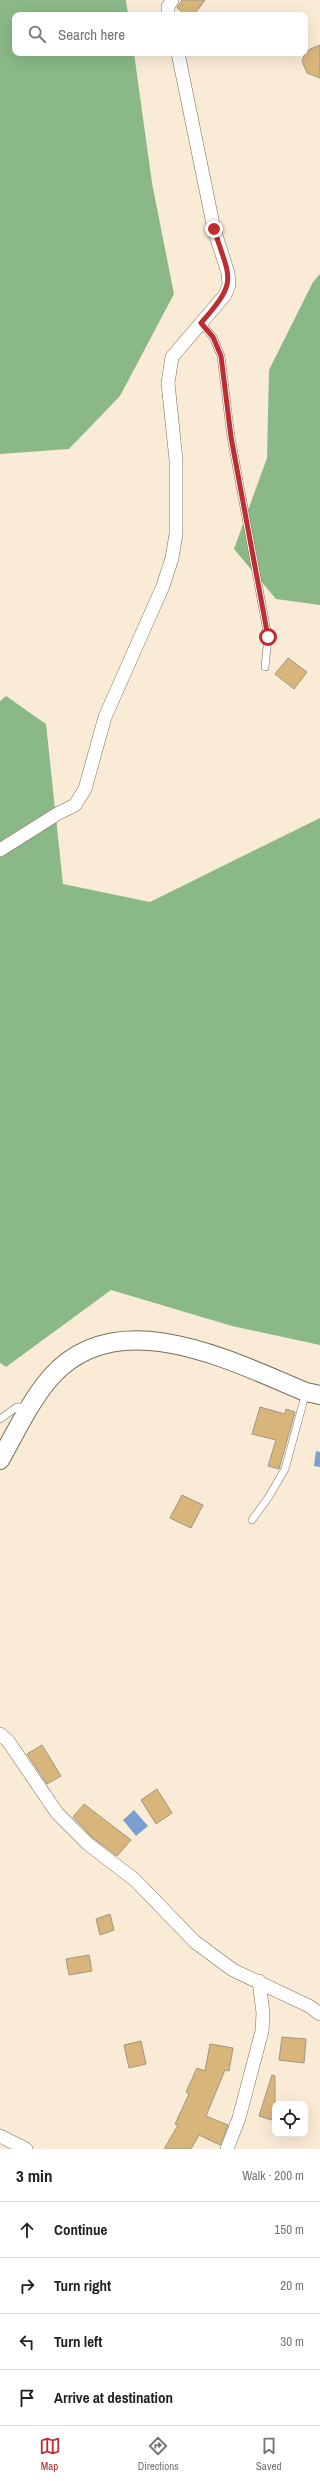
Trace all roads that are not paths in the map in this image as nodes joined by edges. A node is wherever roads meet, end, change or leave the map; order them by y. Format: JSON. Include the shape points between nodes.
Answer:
{"nodes":[{"id":1,"x":172,"y":0,"type":"edge"},
{"id":2,"x":168,"y":12,"type":"edge"},
{"id":3,"x":179,"y":56,"type":"edge"},
{"id":4,"x":201,"y":323,"type":"junction"},
{"id":5,"x":265,"y":667,"type":"dead end"},
{"id":6,"x":0,"y":850,"type":"edge"},
{"id":7,"x":313,"y":1394,"type":"edge"},
{"id":8,"x":30,"y":1407,"type":"junction"},
{"id":9,"x":0,"y":1419,"type":"edge"},
{"id":10,"x":0,"y":1460,"type":"edge"},
{"id":11,"x":252,"y":1520,"type":"dead end"},
{"id":12,"x":0,"y":1734,"type":"edge"},
{"id":13,"x":259,"y":1981,"type":"junction"},
{"id":14,"x":320,"y":2014,"type":"edge"},
{"id":15,"x":0,"y":2136,"type":"edge"},
{"id":16,"x":26,"y":2149,"type":"edge"},
{"id":17,"x":228,"y":2149,"type":"edge"}],
"edges":[{"from":1,"to":2,"type":"street"},
{"from":3,"to":4,"type":"street","via":[[214,229],[228,273],[229,285],[225,295]]},
{"from":4,"to":5,"type":"lane","via":[[213,337],[221,356],[231,437],[268,637]]},
{"from":4,"to":6,"type":"street","via":[[172,357],[168,383],[176,460],[176,534],[163,586],[105,717],[85,789],[75,805]]},
{"from":7,"to":8,"type":"main road","via":[[198,1349],[176,1344],[136,1341],[107,1345],[75,1357],[52,1376]]},
{"from":7,"to":11,"type":"lane","via":[[285,1469]]},
{"from":8,"to":9,"type":"lane","via":[[17,1407]]},
{"from":8,"to":10,"type":"main road"},
{"from":12,"to":13,"type":"street","via":[[8,1741],[44,1796],[72,1829],[135,1880],[200,1946],[233,1970]]},
{"from":13,"to":14,"type":"street"},
{"from":13,"to":17,"type":"street","via":[[263,2013],[262,2031]]},
{"from":15,"to":16,"type":"street"}]}
